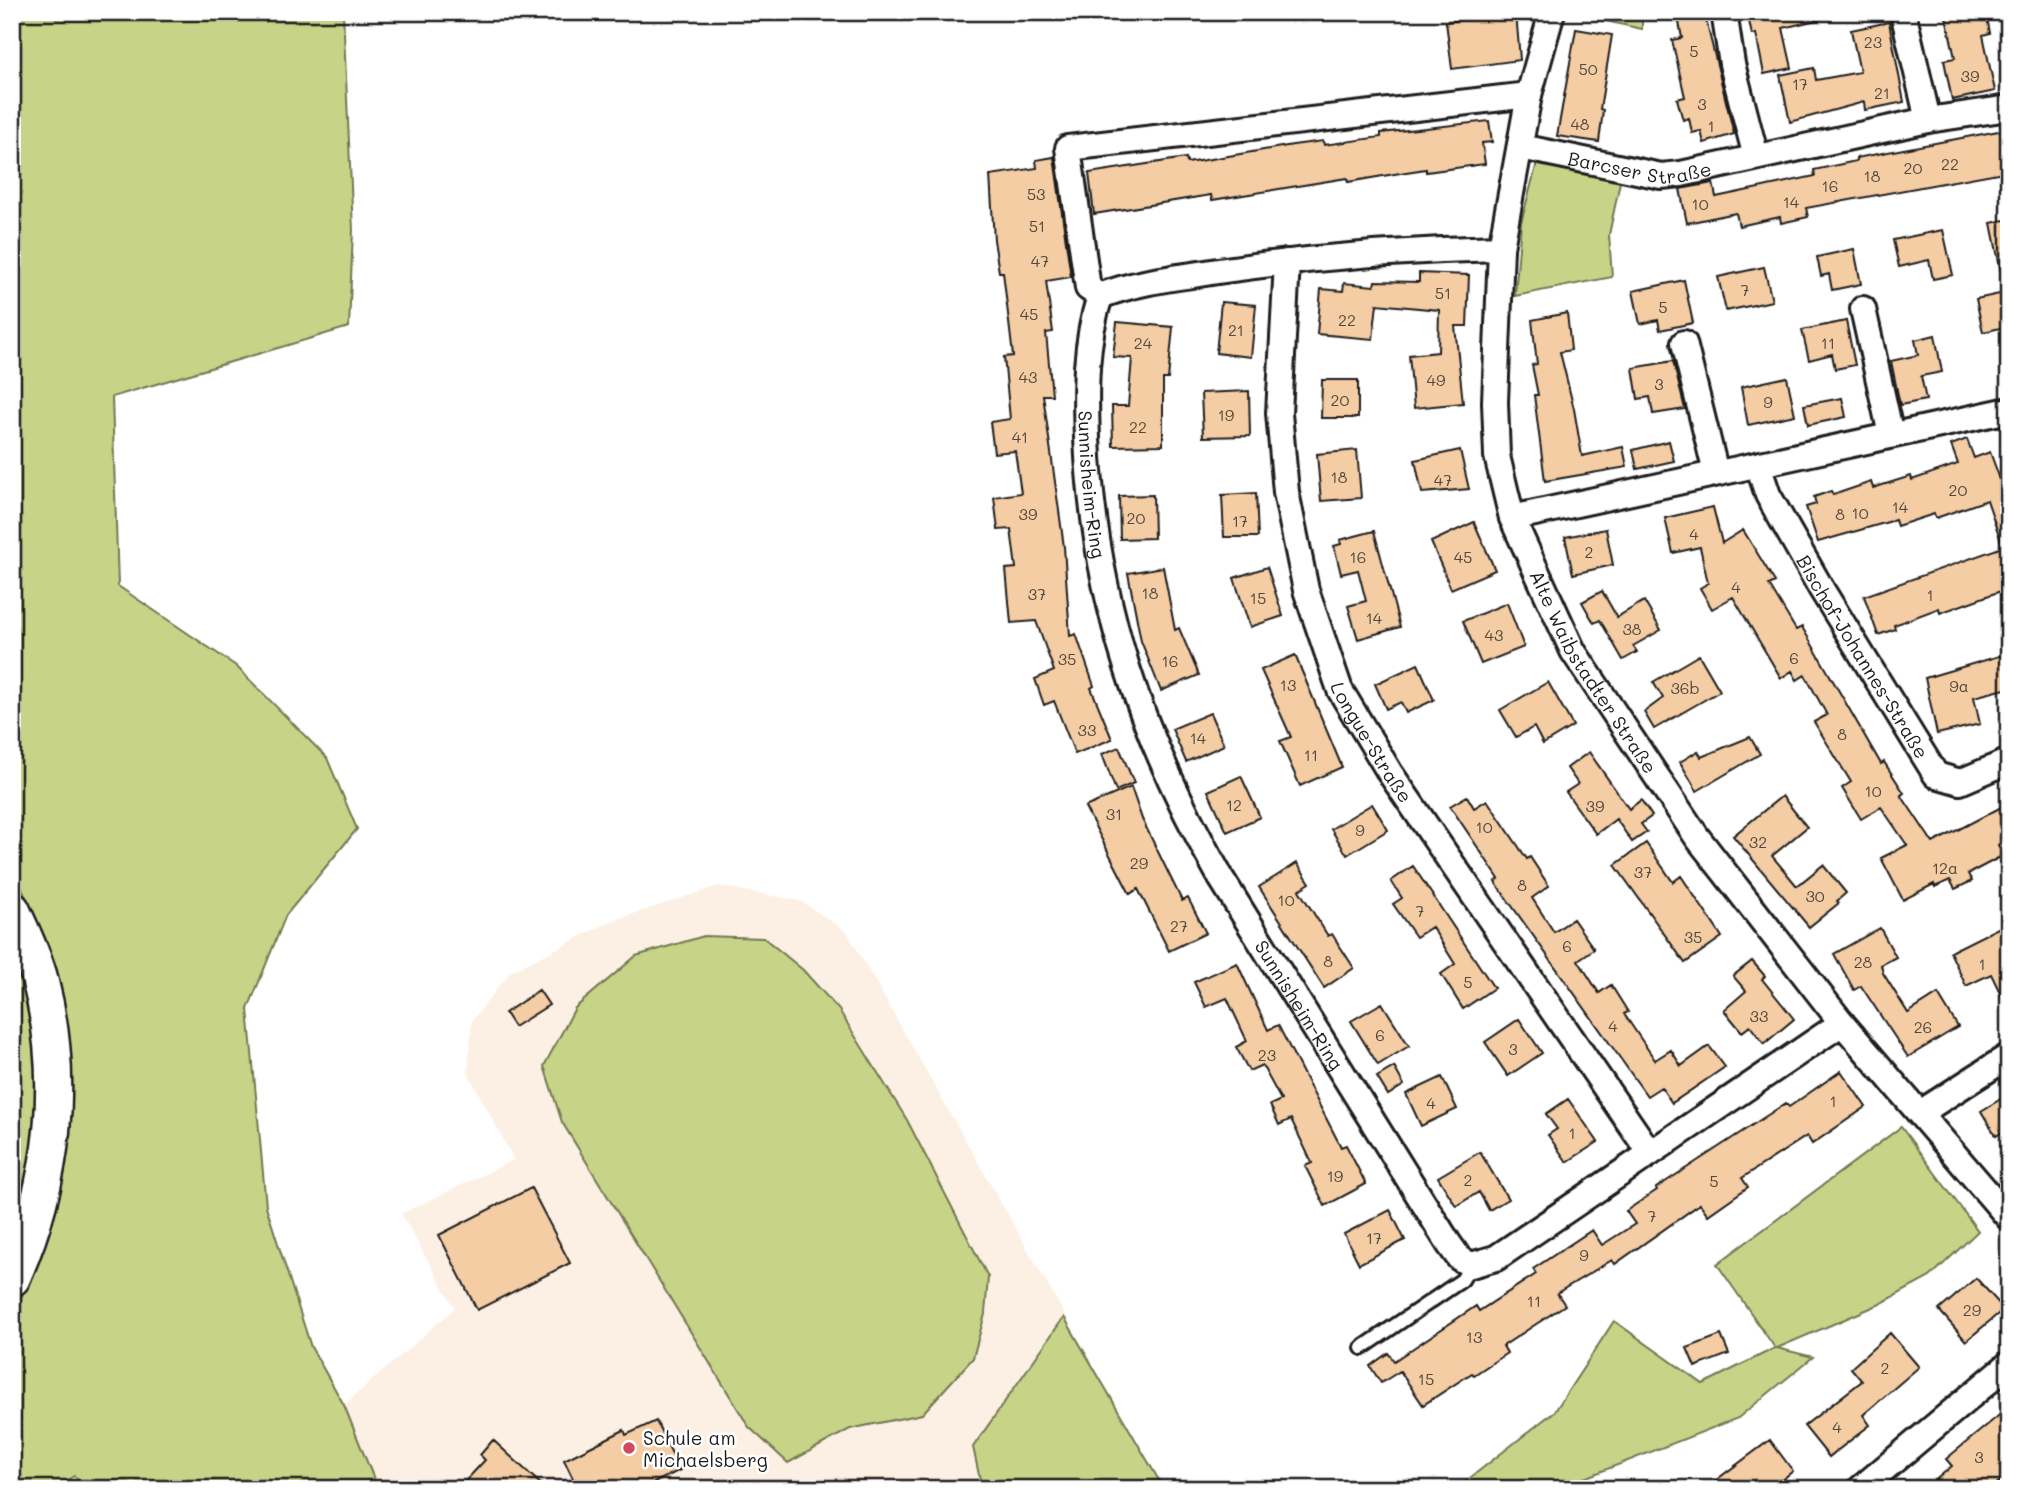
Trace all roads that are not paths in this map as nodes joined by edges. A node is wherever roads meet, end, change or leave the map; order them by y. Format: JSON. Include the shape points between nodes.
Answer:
{"nodes":[{"id":1,"x":1552,"y":12,"type":"edge"},
{"id":2,"x":1724,"y":12,"type":"edge"},
{"id":3,"x":1903,"y":12,"type":"edge"},
{"id":4,"x":1529,"y":95,"type":"junction"},
{"id":5,"x":2009,"y":108,"type":"edge"},
{"id":6,"x":1928,"y":120,"type":"junction"},
{"id":7,"x":1521,"y":147,"type":"junction"},
{"id":8,"x":1756,"y":157,"type":"junction"},
{"id":9,"x":1501,"y":248,"type":"junction"},
{"id":10,"x":1287,"y":262,"type":"junction"},
{"id":11,"x":1100,"y":296,"type":"junction"},
{"id":12,"x":1863,"y":309,"type":"dead end"},
{"id":13,"x":1684,"y":343,"type":"dead end"},
{"id":14,"x":2009,"y":410,"type":"edge"},
{"id":15,"x":1891,"y":435,"type":"junction"},
{"id":16,"x":1758,"y":465,"type":"junction"},
{"id":17,"x":1717,"y":473,"type":"junction"},
{"id":18,"x":1512,"y":518,"type":"junction"},
{"id":19,"x":2009,"y":761,"type":"edge"},
{"id":20,"x":12,"y":910,"type":"edge"},
{"id":21,"x":1842,"y":1023,"type":"junction"},
{"id":22,"x":2009,"y":1056,"type":"edge"},
{"id":23,"x":1920,"y":1113,"type":"junction"},
{"id":24,"x":1650,"y":1153,"type":"junction"},
{"id":25,"x":2009,"y":1218,"type":"edge"},
{"id":26,"x":1471,"y":1265,"type":"junction"},
{"id":27,"x":12,"y":1278,"type":"edge"},
{"id":28,"x":1362,"y":1348,"type":"dead end"},
{"id":29,"x":2009,"y":1364,"type":"edge"},
{"id":30,"x":1860,"y":1489,"type":"edge"}],
"edges":[{"from":1,"to":4,"type":"street","name":"Alte Waibstadter Straße"},
{"from":2,"to":8,"type":"street"},
{"from":3,"to":6,"type":"street"},
{"from":4,"to":7,"type":"street","name":"Alte Waibstadter Straße"},
{"from":4,"to":11,"type":"street","via":[[1068,148],[1088,288]]},
{"from":5,"to":6,"type":"street","name":"Barcser Straße"},
{"from":6,"to":8,"type":"street","name":"Barcser Straße"},
{"from":7,"to":8,"type":"street","name":"Barcser Straße","via":[[1661,176]]},
{"from":7,"to":9,"type":"street","name":"Alte Waibstadter Straße"},
{"from":9,"to":10,"type":"street","via":[[1388,251]]},
{"from":9,"to":18,"type":"street","name":"Alte Waibstadter Straße","via":[[1497,456]]},
{"from":10,"to":11,"type":"street","via":[[1134,283]]},
{"from":10,"to":24,"type":"street","name":"Longue-Straße","via":[[1279,413],[1286,492],[1306,590],[1340,690],[1390,773]]},
{"from":11,"to":26,"type":"street","name":"Sunnisheim-Ring","via":[[1091,324],[1085,389],[1090,493],[1110,609],[1139,711],[1189,822],[1221,878],[1449,1244]]},
{"from":12,"to":15,"type":"street"},
{"from":13,"to":17,"type":"street"},
{"from":14,"to":15,"type":"street"},
{"from":15,"to":16,"type":"street"},
{"from":16,"to":17,"type":"street"},
{"from":16,"to":19,"type":"street","name":"Bischof-Johannes-Straße","via":[[1768,495],[1808,566],[1936,775],[1960,782]]},
{"from":17,"to":18,"type":"street"},
{"from":18,"to":21,"type":"street","name":"Alte Waibstadter Straße","via":[[1573,651],[1696,836]]},
{"from":20,"to":27,"type":"main road","via":[[39,976],[50,1024],[55,1094],[48,1168],[29,1240]]},
{"from":21,"to":23,"type":"street","name":"Alte Waibstadter Straße"},
{"from":21,"to":24,"type":"street"},
{"from":22,"to":23,"type":"street"},
{"from":23,"to":25,"type":"street","name":"Alte Waibstadter Straße"},
{"from":24,"to":26,"type":"street","via":[[1496,1258]]},
{"from":26,"to":28,"type":"lane","via":[[1462,1280]]},
{"from":29,"to":30,"type":"street"}]}
